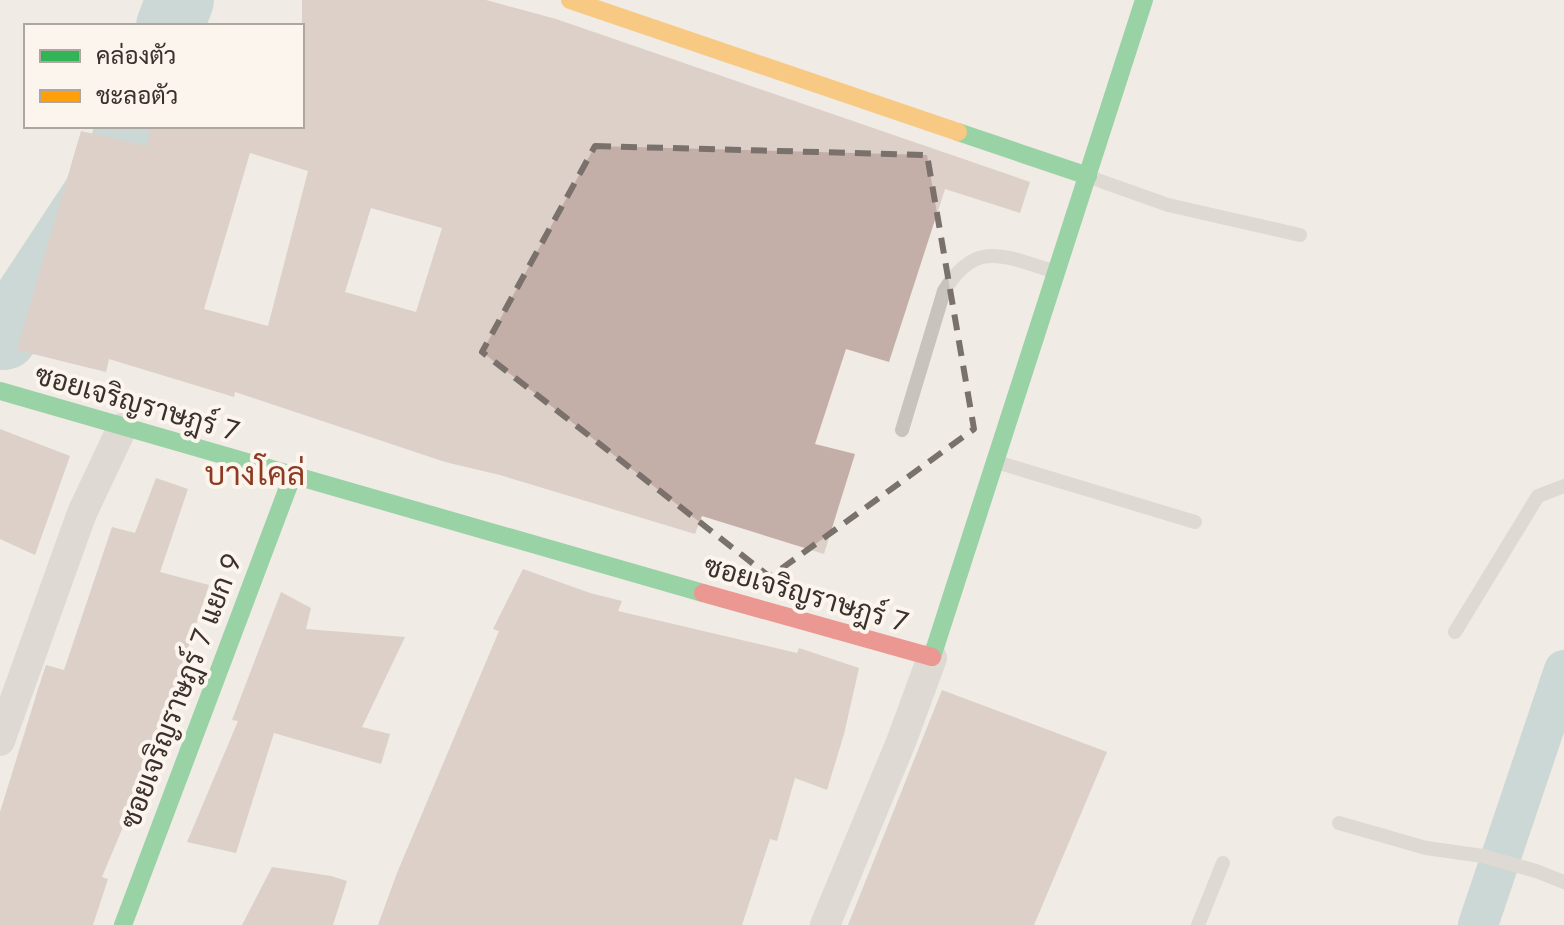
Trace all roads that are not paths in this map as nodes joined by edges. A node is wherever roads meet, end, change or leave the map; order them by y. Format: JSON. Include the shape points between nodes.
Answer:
{"nodes":[{"id":1,"x":570,"y":0,"type":"edge"},
{"id":2,"x":1144,"y":0,"type":"edge"},
{"id":3,"x":1088,"y":176,"type":"junction"},
{"id":4,"x":1300,"y":235,"type":"dead end"},
{"id":5,"x":1057,"y":272,"type":"junction"},
{"id":6,"x":0,"y":391,"type":"edge"},
{"id":7,"x":122,"y":428,"type":"junction"},
{"id":8,"x":902,"y":430,"type":"dead end"},
{"id":9,"x":996,"y":462,"type":"junction"},
{"id":10,"x":292,"y":477,"type":"junction"},
{"id":11,"x":1564,"y":486,"type":"edge"},
{"id":12,"x":1195,"y":522,"type":"dead end"},
{"id":13,"x":1455,"y":632,"type":"dead end"},
{"id":14,"x":932,"y":658,"type":"junction"},
{"id":15,"x":0,"y":741,"type":"edge"},
{"id":16,"x":1339,"y":823,"type":"dead end"},
{"id":17,"x":1223,"y":863,"type":"dead end"},
{"id":18,"x":1564,"y":882,"type":"edge"},
{"id":19,"x":123,"y":925,"type":"edge"},
{"id":20,"x":825,"y":925,"type":"edge"},
{"id":21,"x":1198,"y":925,"type":"edge"}],
"edges":[{"from":1,"to":3,"type":"street"},
{"from":2,"to":3,"type":"street","name":"ซอยเจริญราษฎร์ 7"},
{"from":3,"to":4,"type":"lane","via":[[1168,205]]},
{"from":3,"to":5,"type":"street","name":"ซอยเจริญราษฎร์ 7"},
{"from":5,"to":8,"type":"lane","via":[[1000,255],[974,259],[957,271],[944,291]]},
{"from":5,"to":9,"type":"street","name":"ซอยเจริญราษฎร์ 7"},
{"from":6,"to":7,"type":"street","name":"ซอยเจริญราษฎร์ 7"},
{"from":7,"to":10,"type":"street","name":"ซอยเจริญราษฎร์ 7"},
{"from":7,"to":15,"type":"street","via":[[82,513]]},
{"from":9,"to":12,"type":"lane"},
{"from":9,"to":14,"type":"street","name":"ซอยเจริญราษฎร์ 7"},
{"from":10,"to":14,"type":"street","name":"ซอยเจริญราษฎร์ 7"},
{"from":10,"to":19,"type":"street","name":"ซอยเจริญราษฎร์ 7 แยก 9"},
{"from":11,"to":13,"type":"lane","via":[[1538,496]]},
{"from":14,"to":20,"type":"street"},
{"from":16,"to":18,"type":"lane","via":[[1426,848],[1483,856]]},
{"from":17,"to":21,"type":"lane"}]}
